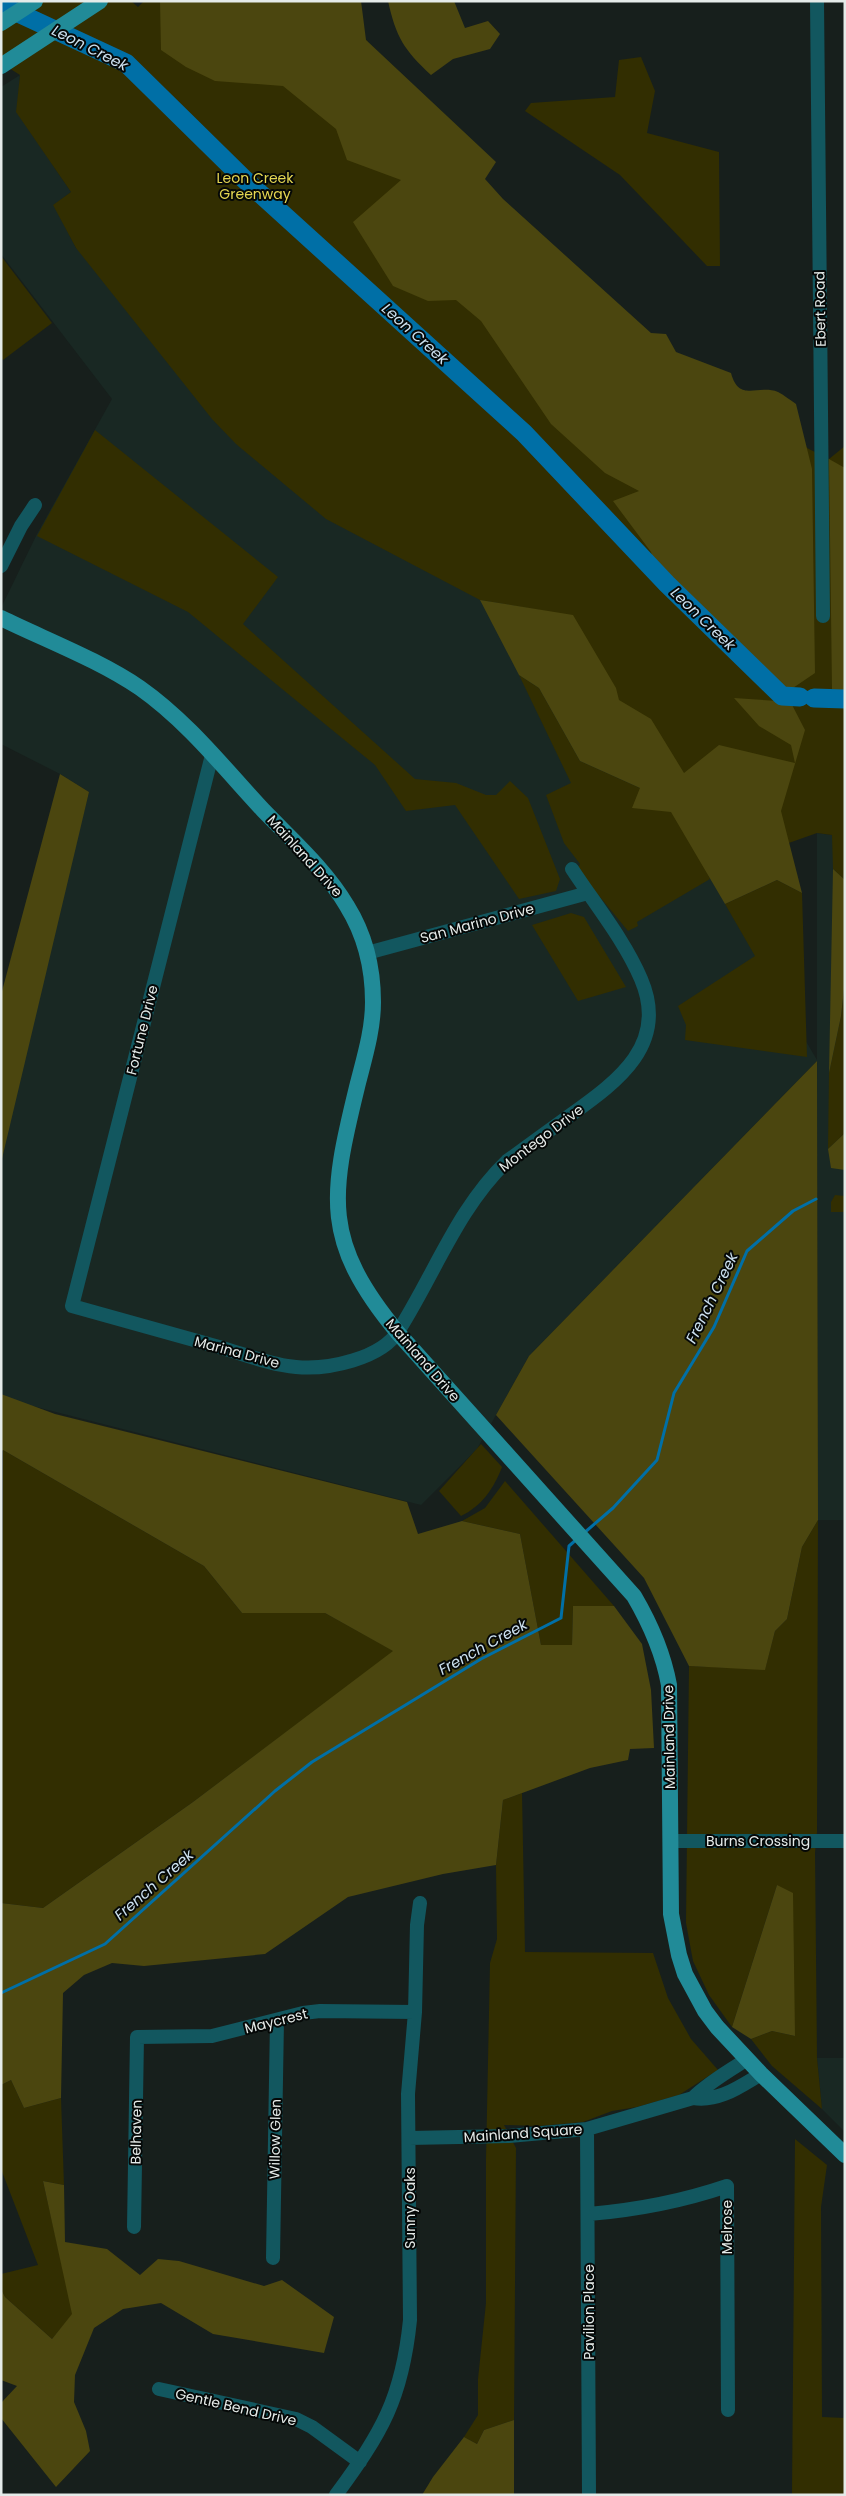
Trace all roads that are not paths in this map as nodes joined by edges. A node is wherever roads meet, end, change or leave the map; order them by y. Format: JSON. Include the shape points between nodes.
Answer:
{"nodes":[{"id":1,"x":35,"y":1,"type":"edge"},
{"id":2,"x":100,"y":1,"type":"edge"},
{"id":3,"x":816,"y":1,"type":"edge"},
{"id":4,"x":1,"y":23,"type":"edge"},
{"id":5,"x":3,"y":65,"type":"edge"},
{"id":6,"x":35,"y":505,"type":"dead end"},
{"id":7,"x":1,"y":566,"type":"edge"},
{"id":8,"x":823,"y":616,"type":"dead end"},
{"id":9,"x":1,"y":618,"type":"edge"},
{"id":10,"x":212,"y":755,"type":"junction"},
{"id":11,"x":572,"y":869,"type":"dead end"},
{"id":12,"x":588,"y":893,"type":"junction"},
{"id":13,"x":367,"y":953,"type":"junction"},
{"id":14,"x":72,"y":1306,"type":"joint"},
{"id":15,"x":398,"y":1333,"type":"junction"},
{"id":16,"x":671,"y":1841,"type":"junction"},
{"id":17,"x":845,"y":1841,"type":"edge"},
{"id":18,"x":420,"y":1903,"type":"dead end"},
{"id":19,"x":415,"y":2012,"type":"junction"},
{"id":20,"x":277,"y":2020,"type":"junction"},
{"id":21,"x":138,"y":2037,"type":"joint"},
{"id":22,"x":747,"y":2059,"type":"junction"},
{"id":23,"x":761,"y":2074,"type":"junction"},
{"id":24,"x":693,"y":2098,"type":"junction"},
{"id":25,"x":587,"y":2129,"type":"junction"},
{"id":26,"x":409,"y":2138,"type":"junction"},
{"id":27,"x":845,"y":2155,"type":"edge"},
{"id":28,"x":589,"y":2214,"type":"junction"},
{"id":29,"x":134,"y":2227,"type":"dead end"},
{"id":30,"x":272,"y":2258,"type":"dead end"},
{"id":31,"x":159,"y":2389,"type":"dead end"},
{"id":32,"x":728,"y":2410,"type":"dead end"},
{"id":33,"x":360,"y":2462,"type":"junction"},
{"id":34,"x":336,"y":2495,"type":"edge"},
{"id":35,"x":589,"y":2495,"type":"edge"}],
"edges":[{"from":1,"to":4,"type":"main road"},
{"from":2,"to":5,"type":"main road"},
{"from":3,"to":8,"type":"street","name":"Ebert Road"},
{"from":6,"to":7,"type":"street"},
{"from":9,"to":10,"type":"main road","name":"Mainland Drive","via":[[138,687],[176,718]]},
{"from":10,"to":13,"type":"main road","name":"Mainland Drive","via":[[336,889],[357,924]]},
{"from":10,"to":14,"type":"street","name":"Fortune Drive"},
{"from":11,"to":12,"type":"street"},
{"from":12,"to":13,"type":"street","name":"San Marino Drive"},
{"from":12,"to":15,"type":"street","name":"Montego Drive","via":[[642,979],[647,1000],[647,1030],[641,1049],[616,1081],[492,1175],[464,1215]]},
{"from":13,"to":15,"type":"main road","name":"Mainland Drive","via":[[372,982],[372,1020],[341,1152],[338,1212],[353,1269],[372,1302]]},
{"from":14,"to":15,"type":"street","name":"Marina Drive","via":[[295,1367],[335,1366],[352,1361],[378,1349]]},
{"from":15,"to":16,"type":"main road","name":"Mainland Drive","via":[[634,1596],[645,1615],[666,1670],[670,1710]]},
{"from":16,"to":17,"type":"street","name":"Burns Crossing"},
{"from":16,"to":22,"type":"main road","name":"Mainland Drive","via":[[671,1914],[678,1955],[705,2011]]},
{"from":18,"to":19,"type":"street","name":"Sunny Oaks"},
{"from":19,"to":20,"type":"street","name":"Maycrest","via":[[320,2011]]},
{"from":19,"to":26,"type":"street","name":"Sunny Oaks","via":[[408,2077]]},
{"from":20,"to":21,"type":"street","name":"Maycrest","via":[[212,2036]]},
{"from":20,"to":30,"type":"street","name":"Willow Glen"},
{"from":21,"to":29,"type":"street","name":"Belhaven"},
{"from":22,"to":23,"type":"main road","name":"Mainland Drive"},
{"from":22,"to":24,"type":"street","name":"Mainland Square","via":[[708,2083]]},
{"from":23,"to":24,"type":"street","name":"Mainland Square","via":[[732,2092],[705,2100]]},
{"from":23,"to":27,"type":"main road","name":"Mainland Drive"},
{"from":24,"to":25,"type":"street","name":"Mainland Square"},
{"from":25,"to":26,"type":"street","name":"Mainland Square","via":[[509,2136]]},
{"from":25,"to":28,"type":"street","name":"Pavilion Place"},
{"from":26,"to":33,"type":"street","name":"Sunny Oaks","via":[[410,2320],[407,2353],[385,2423]]},
{"from":28,"to":32,"type":"street","name":"Melrose","via":[[623,2211],[727,2186]]},
{"from":28,"to":35,"type":"street","name":"Pavilion Place"},
{"from":31,"to":33,"type":"street","name":"Gentle Bend Drive","via":[[296,2418]]},
{"from":33,"to":34,"type":"street","name":"Sunny Oaks"}]}
